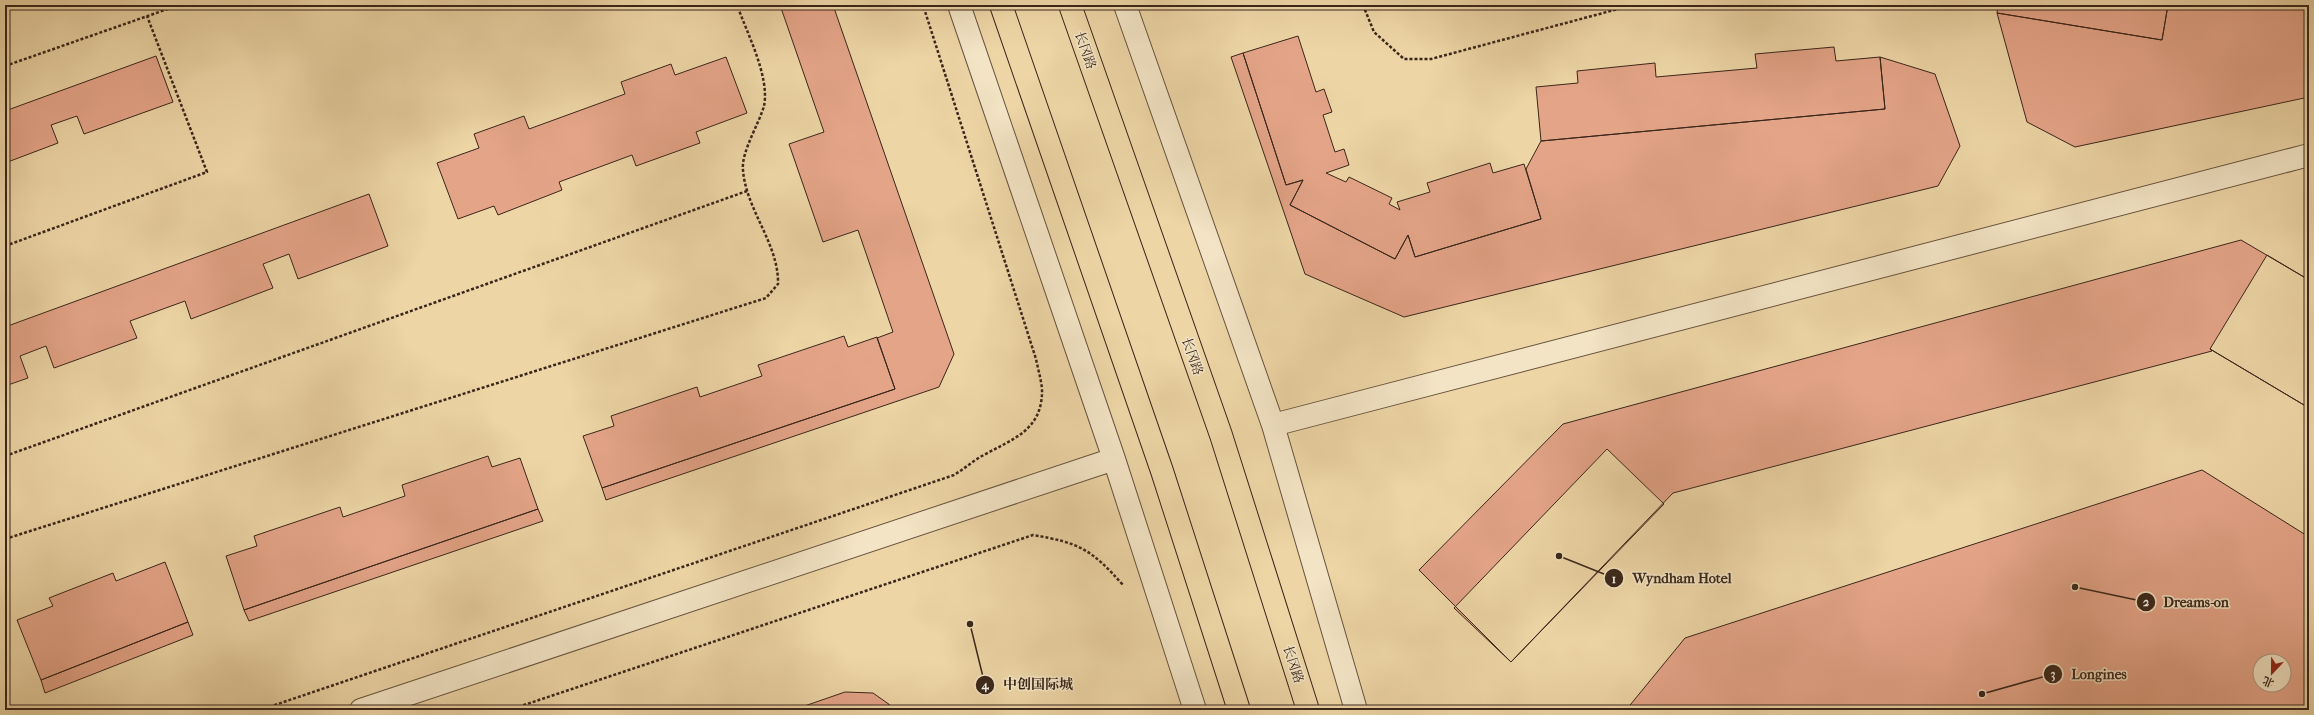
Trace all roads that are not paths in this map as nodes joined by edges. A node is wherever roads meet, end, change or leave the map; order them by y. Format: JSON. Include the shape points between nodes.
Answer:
{"nodes":[{"id":1,"x":959,"y":5,"type":"edge"},
{"id":2,"x":1002,"y":5,"type":"edge"},
{"id":3,"x":1070,"y":5,"type":"edge"},
{"id":4,"x":1125,"y":5,"type":"edge"},
{"id":5,"x":2309,"y":156,"type":"edge"},
{"id":6,"x":1273,"y":425,"type":"junction"},
{"id":7,"x":1114,"y":459,"type":"junction"},
{"id":8,"x":361,"y":710,"type":"edge"},
{"id":9,"x":1195,"y":710,"type":"edge"},
{"id":10,"x":1240,"y":710,"type":"edge"},
{"id":11,"x":1308,"y":710,"type":"edge"},
{"id":12,"x":1356,"y":710,"type":"edge"}],
"edges":[{"from":1,"to":7,"type":"street"},
{"from":2,"to":10,"type":"main road","via":[[1162,471]]},
{"from":3,"to":11,"type":"main road","name":"长冈路","via":[[1221,435]]},
{"from":4,"to":6,"type":"street"},
{"from":5,"to":6,"type":"street"},
{"from":6,"to":12,"type":"street"},
{"from":7,"to":8,"type":"street"},
{"from":7,"to":9,"type":"street"}]}
